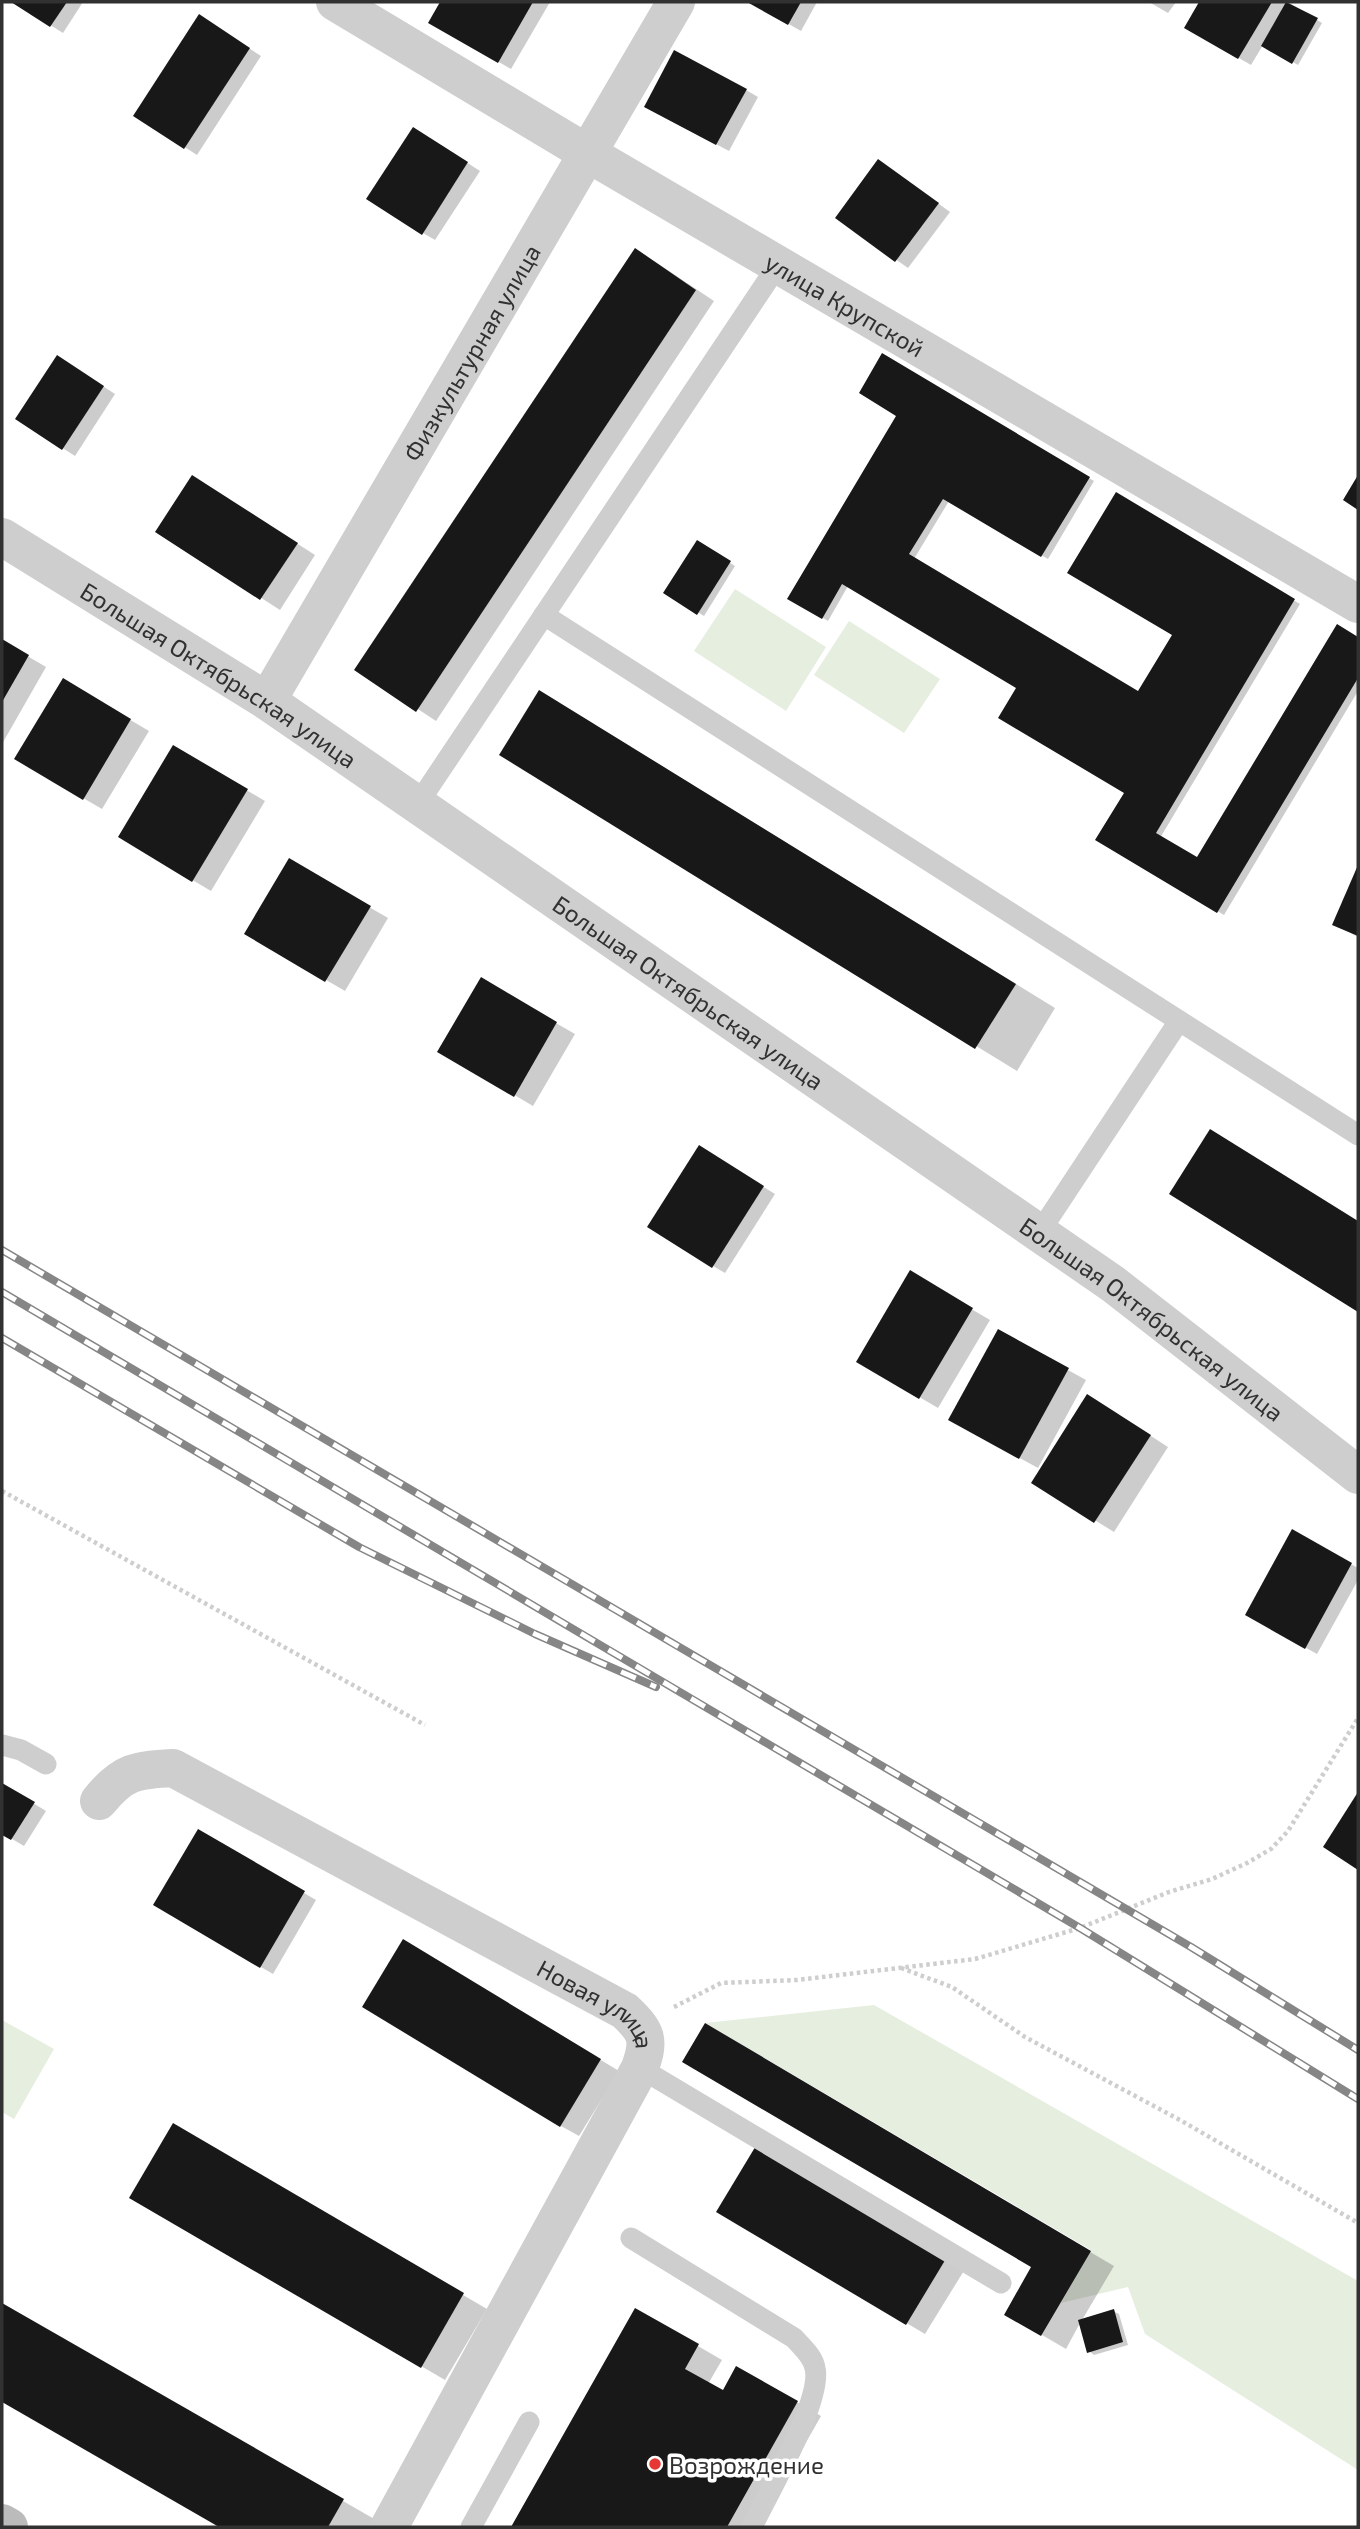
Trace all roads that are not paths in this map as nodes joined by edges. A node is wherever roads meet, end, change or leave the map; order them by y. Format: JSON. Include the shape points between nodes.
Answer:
{"nodes":[{"id":1,"x":335,"y":2,"type":"edge"},
{"id":2,"x":676,"y":2,"type":"edge"},
{"id":3,"x":587,"y":153,"type":"junction"},
{"id":4,"x":778,"y":265,"type":"junction"},
{"id":5,"x":2,"y":537,"type":"edge"},
{"id":6,"x":1358,"y":604,"type":"edge"},
{"id":7,"x":544,"y":615,"type":"junction"},
{"id":8,"x":267,"y":701,"type":"junction"},
{"id":9,"x":417,"y":805,"type":"junction"},
{"id":10,"x":1179,"y":1021,"type":"junction"},
{"id":11,"x":1358,"y":1135,"type":"edge"},
{"id":12,"x":1039,"y":1233,"type":"junction"},
{"id":13,"x":1358,"y":1475,"type":"edge"},
{"id":14,"x":2,"y":1745,"type":"edge"},
{"id":15,"x":46,"y":1765,"type":"dead end"},
{"id":16,"x":99,"y":1801,"type":"dead end"},
{"id":17,"x":643,"y":2052,"type":"junction"},
{"id":18,"x":632,"y":2238,"type":"dead end"},
{"id":19,"x":1001,"y":2283,"type":"dead end"},
{"id":20,"x":529,"y":2423,"type":"dead end"},
{"id":21,"x":2,"y":2523,"type":"edge"},
{"id":22,"x":9,"y":2527,"type":"edge"},
{"id":23,"x":388,"y":2527,"type":"edge"},
{"id":24,"x":471,"y":2527,"type":"edge"},
{"id":25,"x":751,"y":2527,"type":"edge"}],
"edges":[{"from":1,"to":3,"type":"street","name":"улица Крупской"},
{"from":2,"to":3,"type":"street","name":"Физкультурная улица"},
{"from":3,"to":4,"type":"street","name":"улица Крупской"},
{"from":3,"to":8,"type":"street","name":"Физкультурная улица"},
{"from":4,"to":6,"type":"street","name":"улица Крупской"},
{"from":4,"to":7,"type":"lane"},
{"from":5,"to":8,"type":"street","name":"Большая Октябрьская улица"},
{"from":7,"to":9,"type":"lane"},
{"from":7,"to":10,"type":"lane"},
{"from":8,"to":9,"type":"street","name":"Большая Октябрьская улица"},
{"from":9,"to":12,"type":"street","name":"Большая Октябрьская улица"},
{"from":10,"to":11,"type":"lane"},
{"from":10,"to":12,"type":"lane"},
{"from":12,"to":13,"type":"street","name":"Большая Октябрьская улица","via":[[1113,1284]]},
{"from":14,"to":15,"type":"lane"},
{"from":16,"to":17,"type":"street","name":"Новая улица","via":[[115,1781],[142,1770],[173,1768],[625,2011],[639,2025]]},
{"from":17,"to":19,"type":"lane"},
{"from":17,"to":23,"type":"street","name":"Новая улица"},
{"from":18,"to":25,"type":"lane","via":[[794,2338],[816,2369],[808,2411]]},
{"from":20,"to":24,"type":"lane"},
{"from":21,"to":22,"type":"street"}]}
